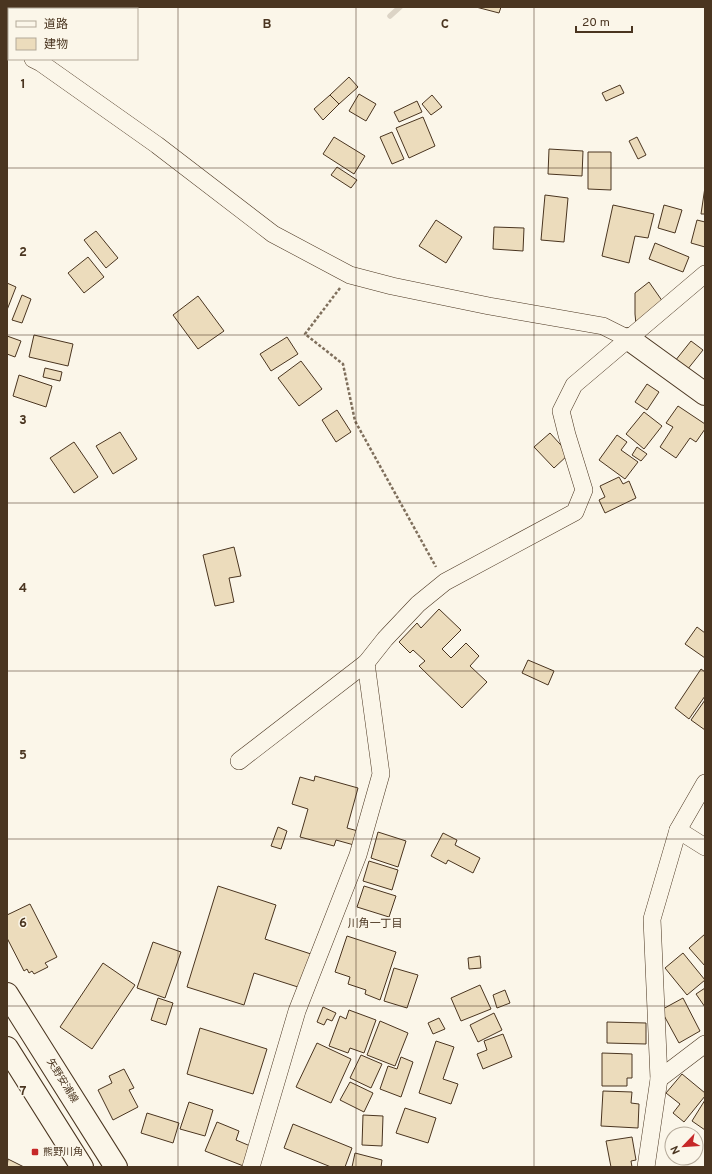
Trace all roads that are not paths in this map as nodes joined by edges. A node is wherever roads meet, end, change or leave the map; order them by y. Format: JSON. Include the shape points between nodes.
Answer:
{"nodes":[{"id":1,"x":35,"y":60,"type":"edge"},
{"id":2,"x":705,"y":274,"type":"edge"},
{"id":3,"x":629,"y":339,"type":"junction"},
{"id":4,"x":705,"y":394,"type":"edge"},
{"id":5,"x":366,"y":663,"type":"junction"},
{"id":6,"x":239,"y":761,"type":"dead end"},
{"id":7,"x":705,"y":783,"type":"edge"},
{"id":8,"x":678,"y":830,"type":"junction"},
{"id":9,"x":705,"y":848,"type":"edge"},
{"id":10,"x":7,"y":994,"type":"edge"},
{"id":11,"x":705,"y":1044,"type":"edge"},
{"id":12,"x":7,"y":1048,"type":"edge"},
{"id":13,"x":659,"y":1079,"type":"junction"},
{"id":14,"x":82,"y":1167,"type":"edge"},
{"id":15,"x":116,"y":1167,"type":"edge"},
{"id":16,"x":251,"y":1167,"type":"edge"},
{"id":17,"x":646,"y":1167,"type":"edge"}],
"edges":[{"from":1,"to":3,"type":"street","via":[[157,145],[273,234],[350,275],[392,286],[603,326]]},
{"from":2,"to":3,"type":"street"},
{"from":3,"to":4,"type":"main road"},
{"from":3,"to":5,"type":"street","via":[[574,384],[561,411],[584,490],[575,512],[445,582],[418,604]]},
{"from":5,"to":6,"type":"street"},
{"from":5,"to":16,"type":"street","via":[[381,774],[358,855],[297,1011]]},
{"from":7,"to":8,"type":"street"},
{"from":8,"to":9,"type":"street"},
{"from":8,"to":13,"type":"street","via":[[652,919]]},
{"from":10,"to":15,"type":"main road","name":"矢野安浦線"},
{"from":11,"to":13,"type":"street"},
{"from":12,"to":14,"type":"main road"},
{"from":13,"to":17,"type":"street"}]}
